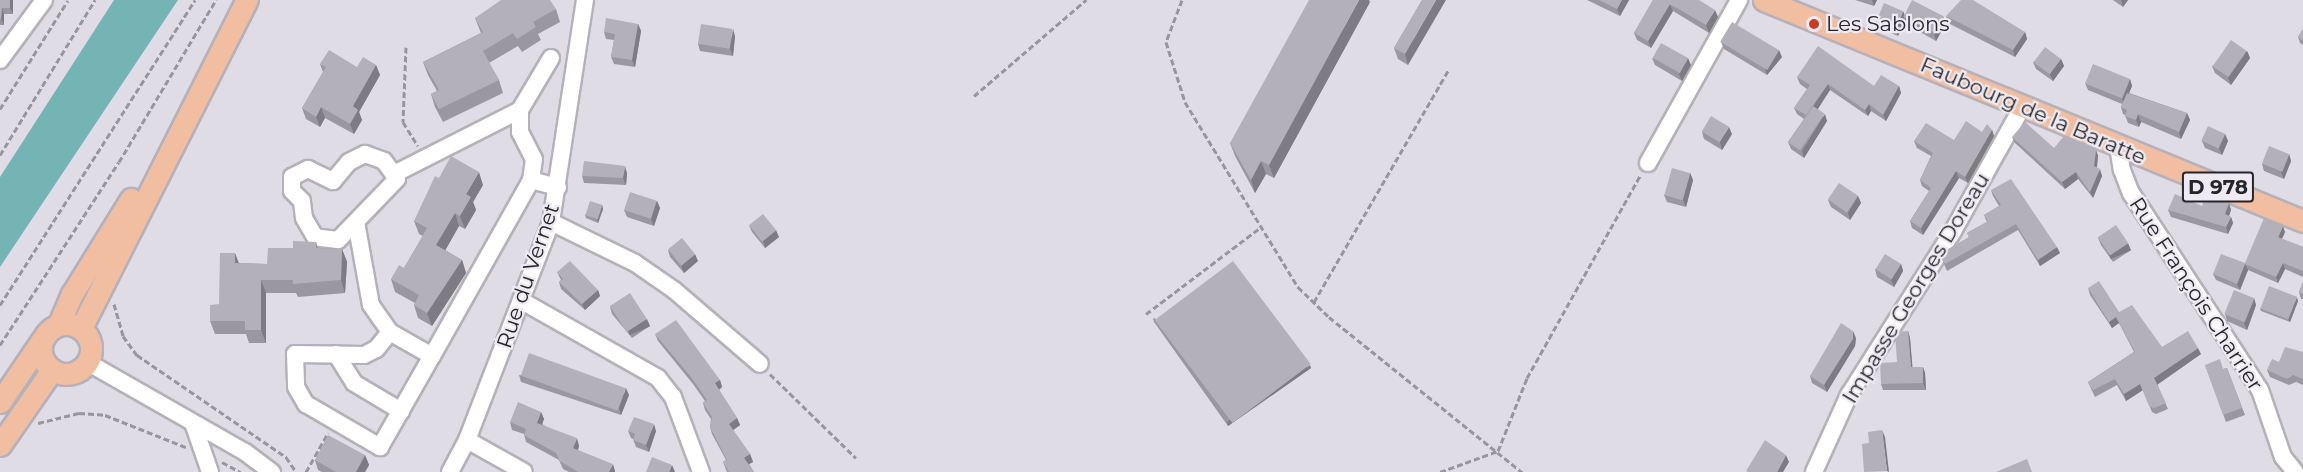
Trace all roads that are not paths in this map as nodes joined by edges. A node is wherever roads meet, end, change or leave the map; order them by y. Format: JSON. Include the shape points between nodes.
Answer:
{"nodes":[{"id":1,"x":44,"y":0,"type":"edge"},
{"id":2,"x":247,"y":0,"type":"edge"},
{"id":3,"x":585,"y":0,"type":"edge"},
{"id":4,"x":1739,"y":0,"type":"edge"},
{"id":5,"x":1764,"y":0,"type":"edge"},
{"id":6,"x":551,"y":58,"type":"dead end"},
{"id":7,"x":0,"y":60,"type":"edge"},
{"id":8,"x":200,"y":87,"type":"junction"},
{"id":9,"x":2023,"y":106,"type":"junction"},
{"id":10,"x":520,"y":110,"type":"junction"},
{"id":11,"x":2118,"y":146,"type":"junction"},
{"id":12,"x":1648,"y":163,"type":"road end"},
{"id":13,"x":394,"y":174,"type":"junction"},
{"id":14,"x":531,"y":180,"type":"junction"},
{"id":15,"x":558,"y":188,"type":"junction"},
{"id":16,"x":2303,"y":221,"type":"edge"},
{"id":17,"x":356,"y":222,"type":"junction"},
{"id":18,"x":551,"y":222,"type":"junction"},
{"id":19,"x":522,"y":301,"type":"junction"},
{"id":20,"x":59,"y":324,"type":"junction"},
{"id":21,"x":81,"y":328,"type":"junction"},
{"id":22,"x":390,"y":332,"type":"junction"},
{"id":23,"x":42,"y":340,"type":"junction"},
{"id":24,"x":336,"y":354,"type":"junction"},
{"id":25,"x":432,"y":356,"type":"junction"},
{"id":26,"x":87,"y":362,"type":"junction"},
{"id":27,"x":760,"y":364,"type":"road end"},
{"id":28,"x":52,"y":370,"type":"junction"},
{"id":29,"x":0,"y":402,"type":"edge"},
{"id":30,"x":401,"y":411,"type":"junction"},
{"id":31,"x":193,"y":423,"type":"junction"},
{"id":32,"x":467,"y":440,"type":"junction"},
{"id":33,"x":0,"y":445,"type":"edge"},
{"id":34,"x":2288,"y":471,"type":"edge"},
{"id":35,"x":210,"y":472,"type":"edge"},
{"id":36,"x":272,"y":472,"type":"edge"},
{"id":37,"x":450,"y":472,"type":"edge"},
{"id":38,"x":524,"y":472,"type":"edge"},
{"id":39,"x":701,"y":472,"type":"edge"},
{"id":40,"x":1814,"y":472,"type":"edge"}],
"edges":[{"from":1,"to":7,"type":"street"},
{"from":2,"to":8,"type":"main road"},
{"from":3,"to":15,"type":"street","name":"Rue du Vernet"},
{"from":4,"to":12,"type":"street"},
{"from":5,"to":9,"type":"main road","name":"Faubourg de la Baratte","number":"D 978"},
{"from":6,"to":10,"type":"street"},
{"from":8,"to":20,"type":"main road","via":[[72,294]]},
{"from":8,"to":21,"type":"main road"},
{"from":9,"to":11,"type":"main road","name":"Faubourg de la Baratte","number":"D 978"},
{"from":9,"to":40,"type":"street","name":"Impasse Georges Doreau","via":[[1953,231],[1849,396]]},
{"from":10,"to":13,"type":"street"},
{"from":10,"to":14,"type":"street","via":[[520,132],[534,159]]},
{"from":11,"to":16,"type":"main road","name":"Faubourg de la Baratte","number":"D 978"},
{"from":11,"to":34,"type":"street","name":"Rue François Charrier","via":[[2131,193],[2260,390]]},
{"from":13,"to":17,"type":"street","via":[[397,179]]},
{"from":13,"to":17,"type":"street","via":[[384,161],[365,154],[349,162],[333,181],[308,169],[296,172],[290,185],[302,201],[304,218],[315,237],[338,240]]},
{"from":14,"to":15,"type":"street"},
{"from":14,"to":25,"type":"street"},
{"from":15,"to":18,"type":"street","name":"Rue du Vernet"},
{"from":17,"to":22,"type":"street","via":[[371,305]]},
{"from":18,"to":19,"type":"street","name":"Rue du Vernet"},
{"from":18,"to":27,"type":"street","via":[[645,270]]},
{"from":19,"to":32,"type":"street","name":"Rue du Vernet"},
{"from":19,"to":39,"type":"street","via":[[658,378],[673,397]]},
{"from":20,"to":21,"type":"main road"},
{"from":20,"to":23,"type":"main road"},
{"from":21,"to":26,"type":"main road","via":[[92,348]]},
{"from":22,"to":24,"type":"street","via":[[376,349],[364,355]]},
{"from":22,"to":25,"type":"street"},
{"from":23,"to":28,"type":"main road","via":[[42,357]]},
{"from":23,"to":29,"type":"main road"},
{"from":24,"to":30,"type":"street","via":[[354,383]]},
{"from":24,"to":30,"type":"street","via":[[295,354],[296,387],[306,404],[381,447]]},
{"from":25,"to":30,"type":"street"},
{"from":26,"to":28,"type":"main road","via":[[75,373]]},
{"from":26,"to":31,"type":"street"},
{"from":28,"to":33,"type":"main road"},
{"from":31,"to":35,"type":"street"},
{"from":31,"to":36,"type":"street"},
{"from":32,"to":37,"type":"street","name":"Rue du Vernet"},
{"from":32,"to":38,"type":"street"}]}
